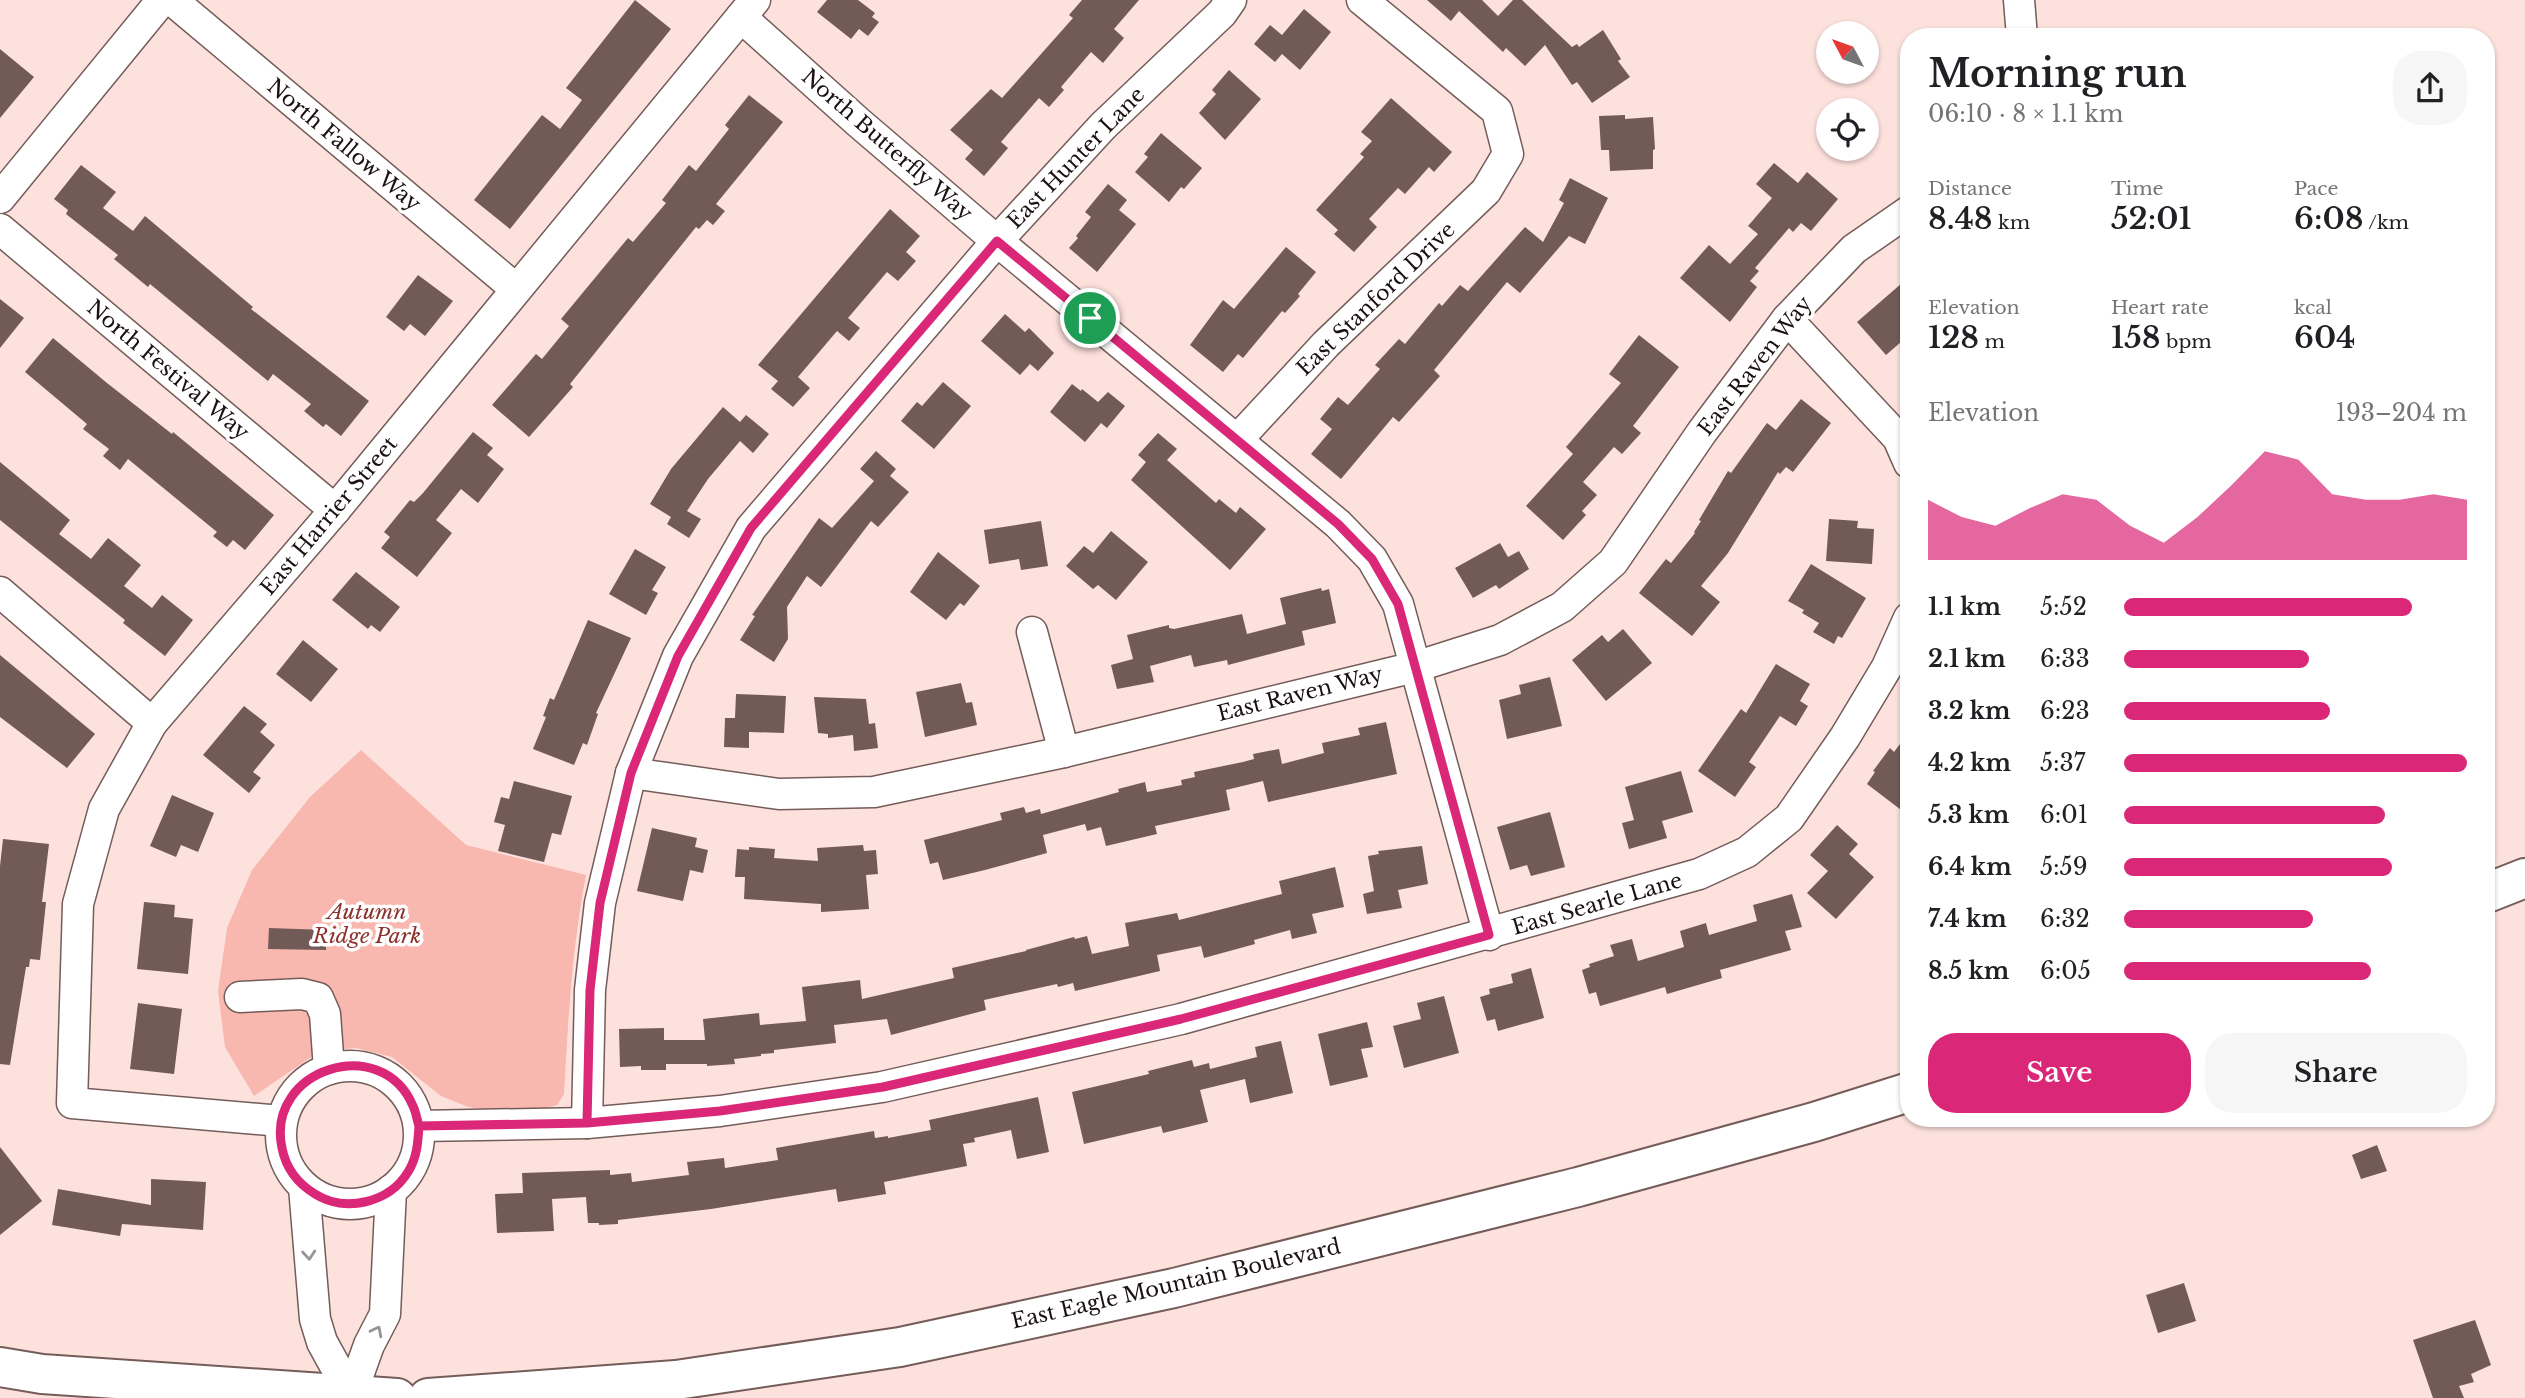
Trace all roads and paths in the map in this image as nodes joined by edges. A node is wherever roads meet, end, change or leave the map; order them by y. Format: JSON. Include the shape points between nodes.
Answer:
{"nodes":[{"id":1,"x":162,"y":0,"type":"edge"},
{"id":2,"x":172,"y":0,"type":"edge"},
{"id":3,"x":1231,"y":0,"type":"edge"},
{"id":4,"x":1362,"y":0,"type":"edge"},
{"id":5,"x":2019,"y":0,"type":"edge"},
{"id":6,"x":748,"y":8,"type":"edge"},
{"id":7,"x":2021,"y":28,"type":"edge"},
{"id":8,"x":0,"y":198,"type":"edge"},
{"id":9,"x":1900,"y":217,"type":"edge"},
{"id":10,"x":0,"y":229,"type":"edge"},
{"id":11,"x":997,"y":241,"type":"junction"},
{"id":12,"x":516,"y":289,"type":"junction"},
{"id":13,"x":1787,"y":319,"type":"junction"},
{"id":14,"x":1238,"y":439,"type":"junction"},
{"id":15,"x":1900,"y":446,"type":"edge"},
{"id":16,"x":335,"y":510,"type":"junction"},
{"id":17,"x":0,"y":592,"type":"edge"},
{"id":18,"x":1032,"y":632,"type":"dead end"},
{"id":19,"x":1415,"y":667,"type":"junction"},
{"id":20,"x":1898,"y":671,"type":"edge"},
{"id":21,"x":152,"y":723,"type":"junction"},
{"id":22,"x":1063,"y":752,"type":"junction"},
{"id":23,"x":631,"y":773,"type":"junction"},
{"id":24,"x":2525,"y":878,"type":"edge"},
{"id":25,"x":2495,"y":890,"type":"edge"},
{"id":26,"x":1489,"y":935,"type":"junction"},
{"id":27,"x":240,"y":997,"type":"dead end"},
{"id":28,"x":329,"y":1069,"type":"junction"},
{"id":29,"x":1900,"y":1095,"type":"edge"},
{"id":30,"x":281,"y":1121,"type":"junction"},
{"id":31,"x":587,"y":1123,"type":"junction"},
{"id":32,"x":419,"y":1126,"type":"junction"},
{"id":33,"x":304,"y":1187,"type":"junction"},
{"id":34,"x":391,"y":1191,"type":"junction"},
{"id":35,"x":0,"y":1367,"type":"edge"},
{"id":36,"x":350,"y":1396,"type":"edge"},
{"id":37,"x":397,"y":1398,"type":"edge"},
{"id":38,"x":428,"y":1398,"type":"edge"}],
"edges":[{"from":1,"to":8,"type":"street"},
{"from":2,"to":12,"type":"street","name":"North Fallow Way"},
{"from":3,"to":11,"type":"street","name":"East Hunter Lane","via":[[1103,126]]},
{"from":4,"to":14,"type":"street","name":"East Stanford Drive","via":[[1497,111],[1508,155],[1486,191],[1326,344]]},
{"from":5,"to":7,"type":"street"},
{"from":6,"to":11,"type":"street","name":"North Butterfly Way","via":[[858,122]]},
{"from":6,"to":12,"type":"street","name":"East Harrier Street"},
{"from":9,"to":13,"type":"street","name":"East Raven Way","via":[[1854,249]]},
{"from":10,"to":16,"type":"street","name":"North Festival Way"},
{"from":11,"to":14,"type":"street","name":"North Butterfly Way"},
{"from":11,"to":23,"type":"street","name":"East Hunter Lane","via":[[751,528],[678,656]]},
{"from":12,"to":16,"type":"street","name":"East Harrier Street"},
{"from":13,"to":15,"type":"street"},
{"from":13,"to":19,"type":"street","name":"East Raven Way","via":[[1613,562],[1562,607],[1500,640]]},
{"from":14,"to":19,"type":"street","name":"North Butterfly Way","via":[[1372,559],[1398,604]]},
{"from":16,"to":21,"type":"street","name":"East Harrier Street"},
{"from":17,"to":21,"type":"street"},
{"from":18,"to":22,"type":"street"},
{"from":19,"to":22,"type":"street","name":"East Raven Way"},
{"from":19,"to":26,"type":"street","name":"North Butterfly Way"},
{"from":20,"to":26,"type":"street","name":"East Searle Lane","via":[[1789,818],[1747,852],[1699,874]]},
{"from":21,"to":30,"type":"street","name":"East Harrier Street","via":[[104,809],[78,904],[72,1103]]},
{"from":22,"to":23,"type":"street","name":"East Raven Way","via":[[874,792],[779,794]]},
{"from":23,"to":31,"type":"street","name":"East Hunter Lane","via":[[600,903],[590,990]]},
{"from":24,"to":25,"type":"main road"},
{"from":26,"to":31,"type":"street","name":"East Searle Lane","via":[[1181,1019],[883,1087],[720,1111]]},
{"from":27,"to":28,"type":"street","via":[[302,994],[317,998],[325,1014]]},
{"from":28,"to":30,"type":"street","via":[[297,1089]]},
{"from":28,"to":32,"type":"street","via":[[359,1066],[381,1072],[413,1104]]},
{"from":29,"to":38,"type":"main road","name":"East Eagle Mountain Boulevard","via":[[1578,1187],[1174,1287],[900,1348],[676,1380]]},
{"from":30,"to":33,"type":"street","via":[[284,1157]]},
{"from":31,"to":32,"type":"street","name":"East Searle Lane"},
{"from":32,"to":34,"type":"street","via":[[417,1150],[408,1173]]},
{"from":33,"to":34,"type":"street","via":[[324,1199],[347,1204],[370,1201]]},
{"from":33,"to":36,"type":"street","one_way":true,"via":[[315,1319]]},
{"from":36,"to":34,"type":"street","one_way":true,"via":[[385,1314]]},
{"from":35,"to":36,"type":"main road","via":[[42,1374]]},
{"from":36,"to":37,"type":"main road"}]}
